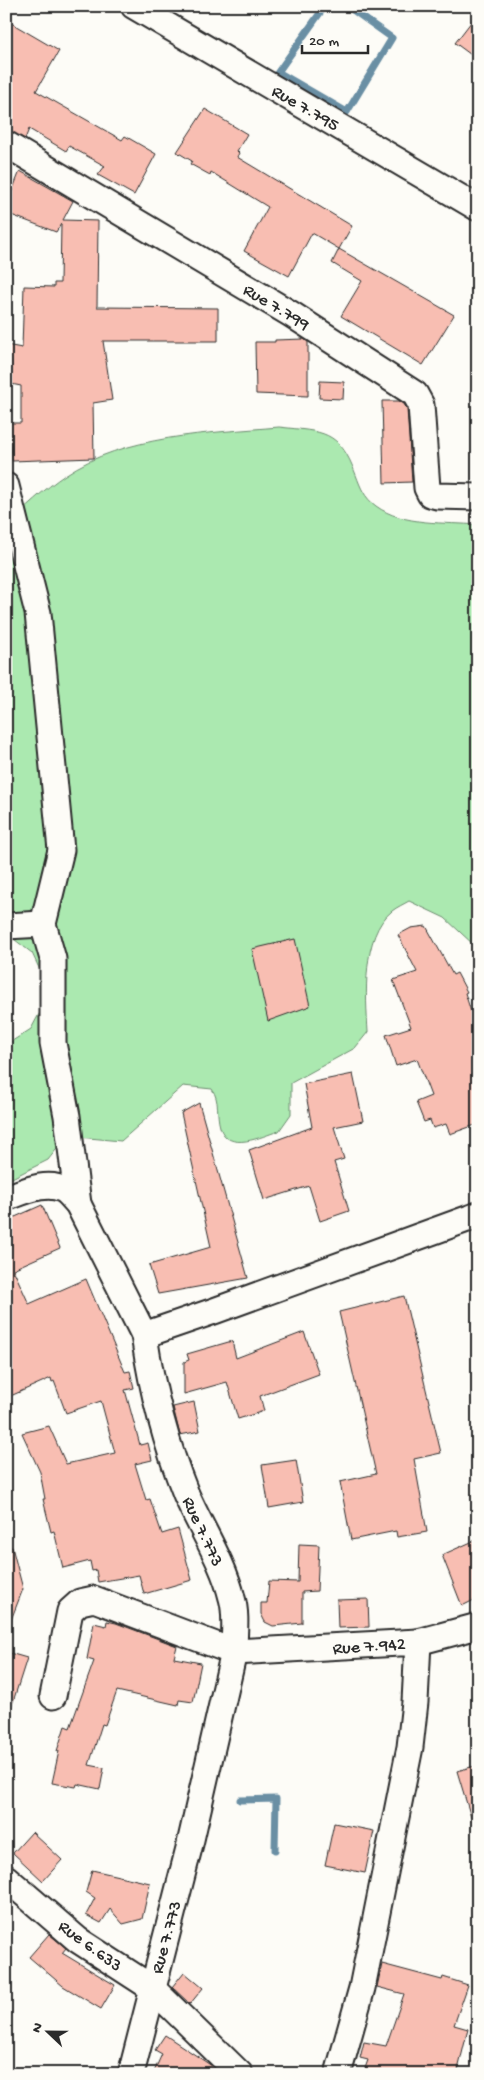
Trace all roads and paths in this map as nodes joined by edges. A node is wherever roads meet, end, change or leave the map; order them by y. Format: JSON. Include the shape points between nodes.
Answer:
{"nodes":[{"id":1,"x":134,"y":6,"type":"edge"},
{"id":2,"x":6,"y":144,"type":"edge"},
{"id":3,"x":478,"y":208,"type":"edge"},
{"id":4,"x":6,"y":486,"type":"edge"},
{"id":5,"x":478,"y":497,"type":"edge"},
{"id":6,"x":43,"y":924,"type":"junction"},
{"id":7,"x":6,"y":926,"type":"edge"},
{"id":8,"x":6,"y":1198,"type":"edge"},
{"id":9,"x":78,"y":1204,"type":"junction"},
{"id":10,"x":478,"y":1215,"type":"edge"},
{"id":11,"x":144,"y":1335,"type":"junction"},
{"id":12,"x":478,"y":1626,"type":"edge"},
{"id":13,"x":418,"y":1642,"type":"junction"},
{"id":14,"x":234,"y":1652,"type":"junction"},
{"id":15,"x":53,"y":1696,"type":"dead end"},
{"id":16,"x":6,"y":1878,"type":"edge"},
{"id":17,"x":152,"y":1988,"type":"junction"},
{"id":18,"x":131,"y":2074,"type":"edge"},
{"id":19,"x":240,"y":2074,"type":"edge"},
{"id":20,"x":338,"y":2074,"type":"edge"}],
"edges":[{"from":1,"to":3,"type":"street","name":"Rue 7.795"},
{"from":2,"to":5,"type":"street","name":"Rue 7.799","via":[[291,314],[415,394],[421,405],[426,488],[437,496]]},
{"from":4,"to":6,"type":"street","via":[[38,613],[61,850]]},
{"from":6,"to":7,"type":"street"},
{"from":6,"to":9,"type":"street","via":[[53,960],[53,1043]]},
{"from":8,"to":9,"type":"street","via":[[53,1185],[65,1190]]},
{"from":9,"to":11,"type":"street","name":"Rue 7.773"},
{"from":10,"to":11,"type":"street"},
{"from":11,"to":14,"type":"street","name":"Rue 7.773","via":[[150,1379],[167,1442],[232,1599]]},
{"from":12,"to":13,"type":"street"},
{"from":13,"to":14,"type":"street","name":"Rue 7.942"},
{"from":13,"to":20,"type":"street","name":"Rue 7.942","via":[[410,1747],[362,1988]]},
{"from":14,"to":15,"type":"street","name":"Rue 7.942","via":[[94,1599],[80,1602],[70,1611]]},
{"from":14,"to":17,"type":"street","name":"Rue 7.773","via":[[190,1844]]},
{"from":16,"to":17,"type":"street","name":"Rue 6.633","via":[[78,1940]]},
{"from":17,"to":18,"type":"street","name":"Rue 7.773"},
{"from":17,"to":19,"type":"street","name":"Rue 6.633"}]}
